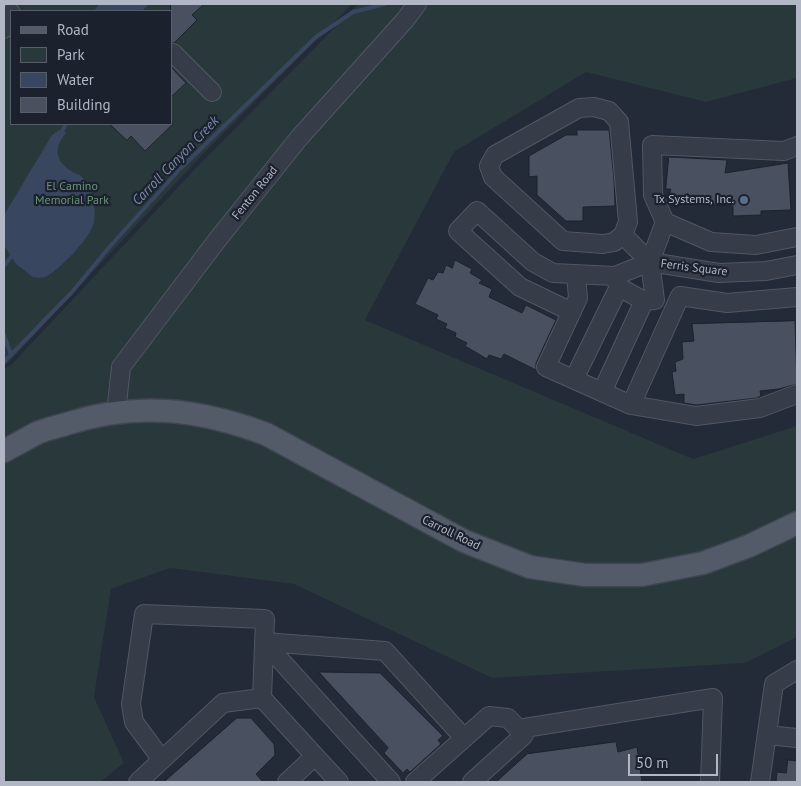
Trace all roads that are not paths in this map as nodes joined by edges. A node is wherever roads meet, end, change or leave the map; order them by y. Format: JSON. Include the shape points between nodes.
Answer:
{"nodes":[{"id":1,"x":417,"y":4,"type":"edge"},
{"id":2,"x":10,"y":16,"type":"edge"},
{"id":3,"x":4,"y":29,"type":"edge"},
{"id":4,"x":173,"y":53,"type":"dead end"},
{"id":5,"x":212,"y":92,"type":"dead end"},
{"id":6,"x":797,"y":146,"type":"edge"},
{"id":7,"x":665,"y":222,"type":"junction"},
{"id":8,"x":623,"y":235,"type":"junction"},
{"id":9,"x":797,"y":236,"type":"edge"},
{"id":10,"x":650,"y":262,"type":"junction"},
{"id":11,"x":797,"y":265,"type":"edge"},
{"id":12,"x":576,"y":275,"type":"junction"},
{"id":13,"x":617,"y":282,"type":"junction"},
{"id":14,"x":797,"y":299,"type":"edge"},
{"id":15,"x":650,"y":301,"type":"junction"},
{"id":16,"x":674,"y":309,"type":"junction"},
{"id":17,"x":572,"y":312,"type":"junction"},
{"id":18,"x":574,"y":379,"type":"junction"},
{"id":19,"x":602,"y":392,"type":"junction"},
{"id":20,"x":797,"y":394,"type":"edge"},
{"id":21,"x":117,"y":405,"type":"junction"},
{"id":22,"x":631,"y":405,"type":"junction"},
{"id":23,"x":4,"y":451,"type":"edge"},
{"id":24,"x":797,"y":523,"type":"edge"},
{"id":25,"x":264,"y":642,"type":"junction"},
{"id":26,"x":797,"y":670,"type":"edge"},
{"id":27,"x":262,"y":698,"type":"junction"},
{"id":28,"x":518,"y":729,"type":"junction"},
{"id":29,"x":766,"y":735,"type":"junction"},
{"id":30,"x":464,"y":738,"type":"junction"},
{"id":31,"x":797,"y":738,"type":"edge"},
{"id":32,"x":315,"y":756,"type":"junction"},
{"id":33,"x":162,"y":760,"type":"junction"},
{"id":34,"x":138,"y":782,"type":"edge"},
{"id":35,"x":287,"y":782,"type":"edge"},
{"id":36,"x":339,"y":782,"type":"edge"},
{"id":37,"x":391,"y":782,"type":"edge"},
{"id":38,"x":415,"y":782,"type":"edge"},
{"id":39,"x":472,"y":782,"type":"edge"},
{"id":40,"x":710,"y":782,"type":"edge"},
{"id":41,"x":760,"y":782,"type":"edge"}],
"edges":[{"from":1,"to":21,"type":"street","name":"Fenton Road","via":[[299,138],[121,367]]},
{"from":2,"to":3,"type":"street"},
{"from":4,"to":5,"type":"street"},
{"from":6,"to":7,"type":"street","via":[[784,150],[652,144],[653,195]]},
{"from":7,"to":9,"type":"street","via":[[711,242],[756,245]]},
{"from":7,"to":10,"type":"street"},
{"from":8,"to":8,"type":"street","via":[[614,242],[603,244],[563,241],[493,177],[489,166],[495,155],[579,108],[609,111],[619,122],[628,222]]},
{"from":8,"to":10,"type":"street"},
{"from":10,"to":11,"type":"street","name":"Ferris Square","via":[[719,274]]},
{"from":10,"to":13,"type":"street"},
{"from":10,"to":15,"type":"street"},
{"from":12,"to":13,"type":"street"},
{"from":12,"to":17,"type":"street","via":[[578,298]]},
{"from":12,"to":17,"type":"street","via":[[554,273],[534,262],[477,211],[458,231],[520,286]]},
{"from":13,"to":15,"type":"street"},
{"from":13,"to":18,"type":"street"},
{"from":14,"to":16,"type":"street","via":[[727,304],[680,296]]},
{"from":15,"to":16,"type":"street"},
{"from":15,"to":19,"type":"street"},
{"from":16,"to":22,"type":"street"},
{"from":17,"to":18,"type":"street","via":[[546,367]]},
{"from":18,"to":19,"type":"street"},
{"from":19,"to":22,"type":"street"},
{"from":20,"to":22,"type":"street","via":[[760,408],[696,416]]},
{"from":21,"to":23,"type":"main road","name":"Carroll Road","via":[[39,433]]},
{"from":21,"to":24,"type":"main road","name":"Carroll Road","via":[[193,413],[266,434],[464,541],[530,567],[585,575],[642,575],[703,563]]},
{"from":25,"to":27,"type":"street"},
{"from":25,"to":30,"type":"street","via":[[385,651]]},
{"from":25,"to":33,"type":"street","via":[[265,619],[144,614],[131,704],[134,722]]},
{"from":25,"to":37,"type":"street"},
{"from":26,"to":29,"type":"street","via":[[774,684]]},
{"from":27,"to":32,"type":"street"},
{"from":27,"to":33,"type":"street","via":[[223,703]]},
{"from":28,"to":30,"type":"street","via":[[508,718],[489,716]]},
{"from":28,"to":39,"type":"street","via":[[524,735]]},
{"from":28,"to":40,"type":"street","via":[[713,698]]},
{"from":29,"to":31,"type":"street"},
{"from":29,"to":41,"type":"street"},
{"from":30,"to":38,"type":"street"},
{"from":32,"to":35,"type":"street"},
{"from":32,"to":36,"type":"street"},
{"from":33,"to":34,"type":"street"}]}
